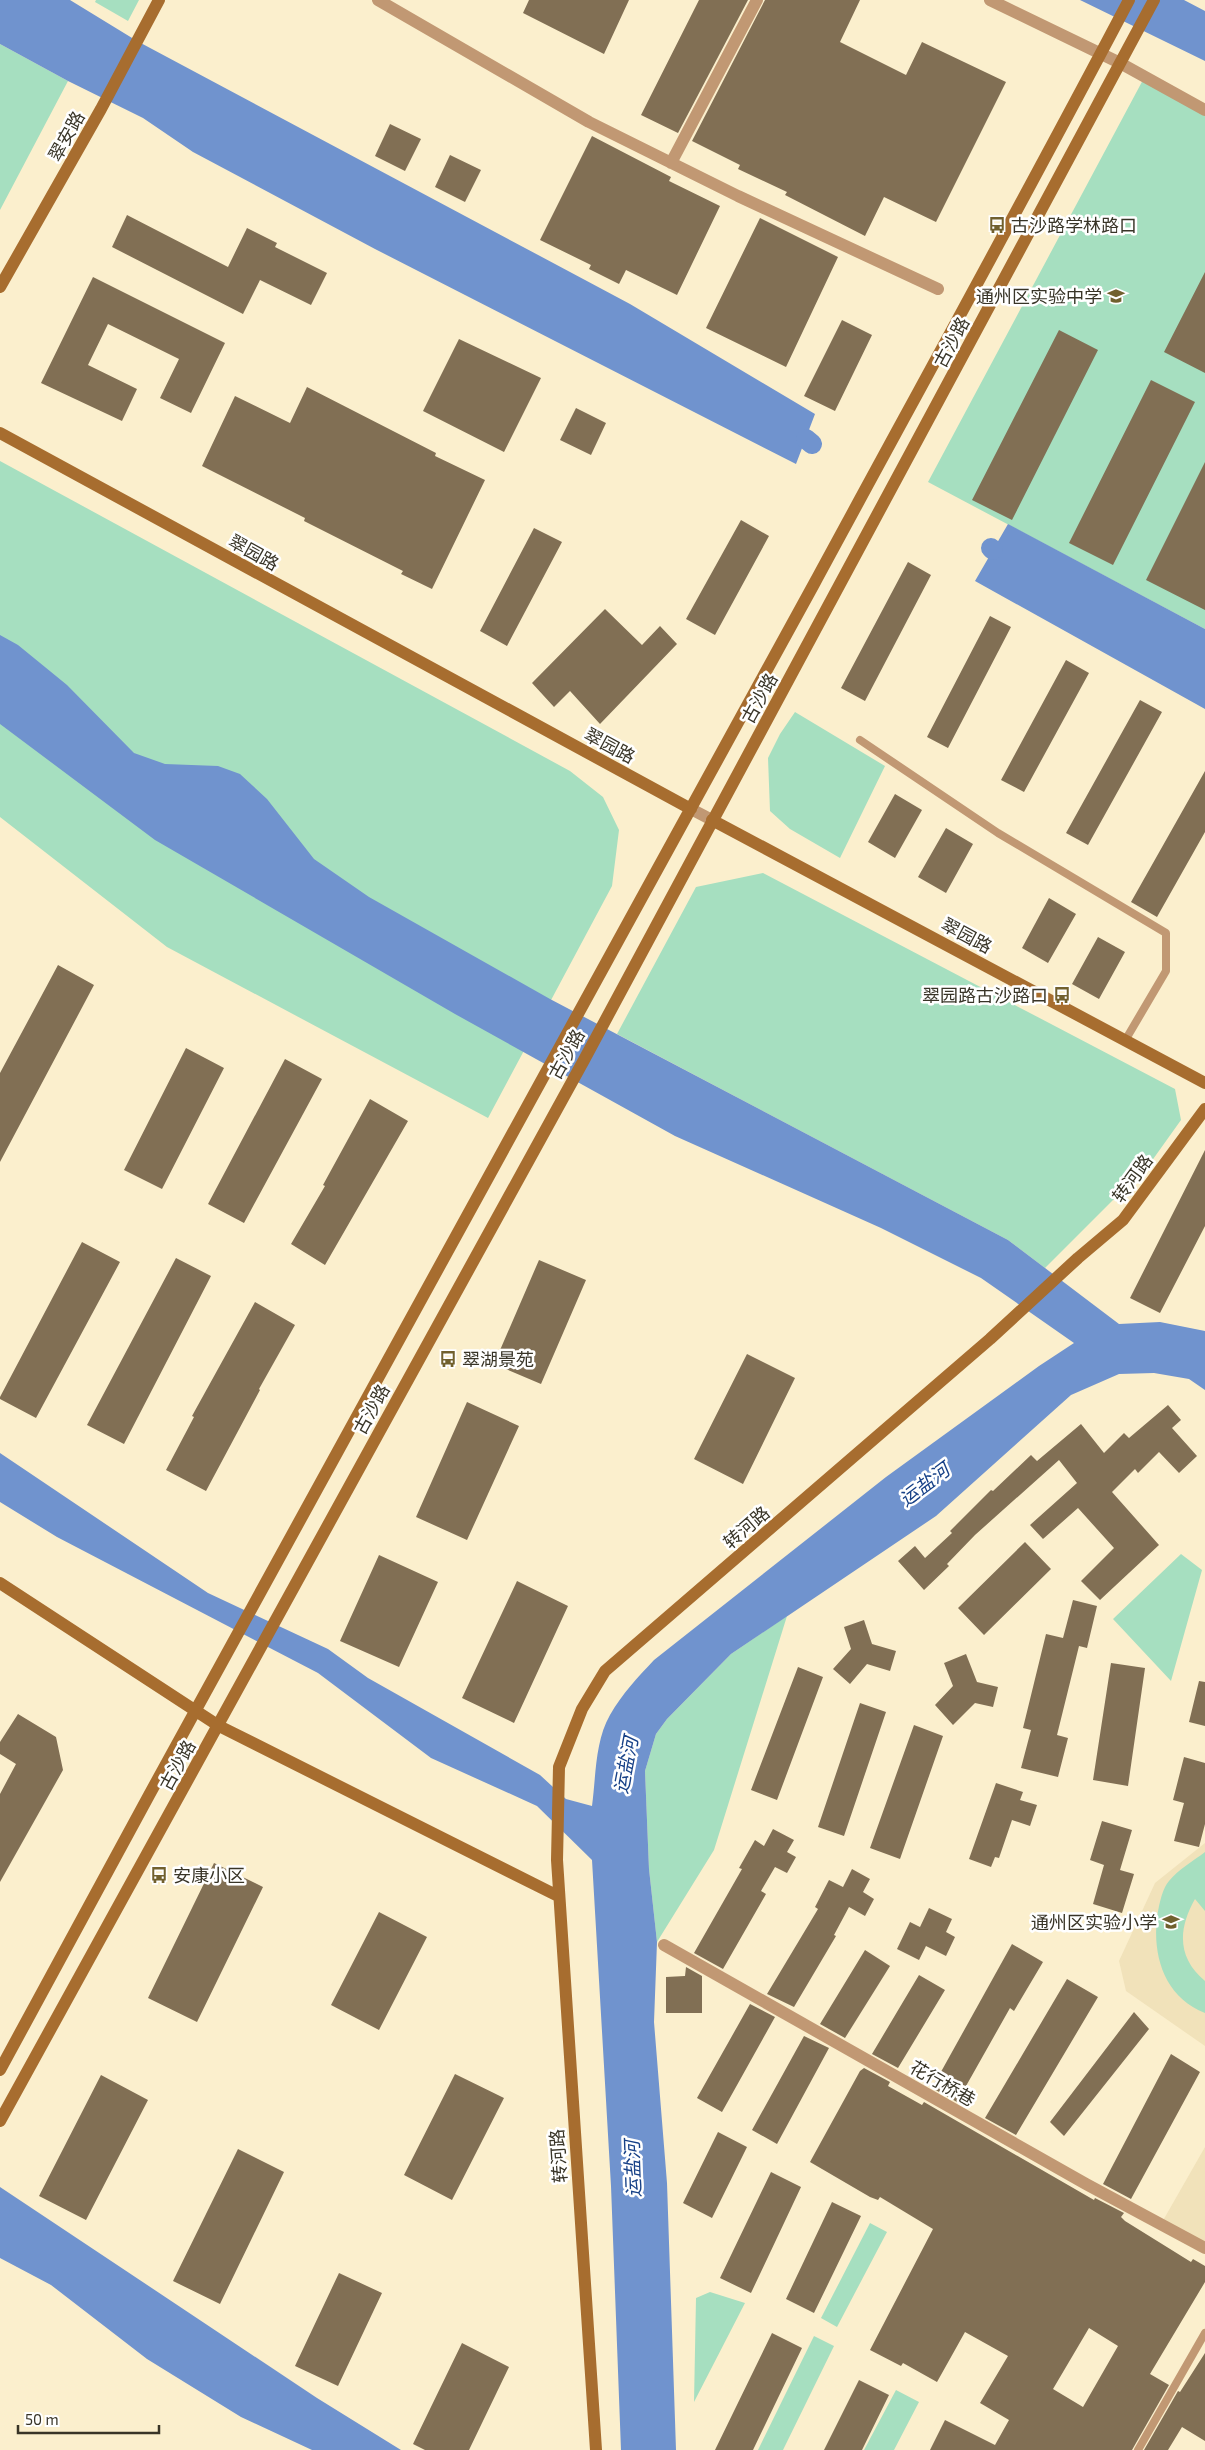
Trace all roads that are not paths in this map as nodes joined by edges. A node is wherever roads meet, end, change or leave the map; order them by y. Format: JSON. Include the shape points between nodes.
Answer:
{"nodes":[{"id":1,"x":159,"y":0,"type":"edge"},
{"id":2,"x":378,"y":0,"type":"edge"},
{"id":3,"x":757,"y":0,"type":"edge"},
{"id":4,"x":990,"y":0,"type":"edge"},
{"id":5,"x":1129,"y":0,"type":"edge"},
{"id":6,"x":1154,"y":0,"type":"edge"},
{"id":7,"x":1102,"y":54,"type":"junction"},
{"id":8,"x":1120,"y":63,"type":"junction"},
{"id":9,"x":1205,"y":110,"type":"edge"},
{"id":10,"x":671,"y":162,"type":"junction"},
{"id":11,"x":0,"y":287,"type":"edge"},
{"id":12,"x":938,"y":289,"type":"dead end"},
{"id":13,"x":0,"y":433,"type":"edge"},
{"id":14,"x":860,"y":740,"type":"dead end"},
{"id":15,"x":691,"y":808,"type":"junction"},
{"id":16,"x":712,"y":820,"type":"junction"},
{"id":17,"x":1126,"y":1039,"type":"junction"},
{"id":18,"x":1205,"y":1083,"type":"edge"},
{"id":19,"x":1205,"y":1109,"type":"edge"},
{"id":20,"x":0,"y":1583,"type":"edge"},
{"id":21,"x":194,"y":1710,"type":"junction"},
{"id":22,"x":219,"y":1726,"type":"junction"},
{"id":23,"x":558,"y":1896,"type":"junction"},
{"id":24,"x":664,"y":1945,"type":"dead end"},
{"id":25,"x":0,"y":2070,"type":"edge"},
{"id":26,"x":0,"y":2121,"type":"edge"},
{"id":27,"x":1205,"y":2248,"type":"edge"},
{"id":28,"x":1205,"y":2333,"type":"edge"},
{"id":29,"x":596,"y":2450,"type":"edge"},
{"id":30,"x":1138,"y":2450,"type":"edge"}],
"edges":[{"from":1,"to":11,"type":"main road","name":"翠安路"},
{"from":2,"to":10,"type":"street","via":[[589,122]]},
{"from":3,"to":10,"type":"street"},
{"from":4,"to":7,"type":"street"},
{"from":5,"to":7,"type":"main road","name":"古沙路"},
{"from":6,"to":8,"type":"main road","name":"古沙路"},
{"from":7,"to":8,"type":"street"},
{"from":7,"to":15,"type":"main road","name":"古沙路"},
{"from":8,"to":9,"type":"street"},
{"from":8,"to":16,"type":"main road","name":"古沙路"},
{"from":10,"to":12,"type":"street"},
{"from":13,"to":15,"type":"main road","name":"翠园路"},
{"from":14,"to":17,"type":"lane","via":[[998,833],[1166,933],[1166,971]]},
{"from":15,"to":16,"type":"street","name":"翠园路"},
{"from":15,"to":21,"type":"main road","name":"古沙路"},
{"from":16,"to":17,"type":"main road","name":"翠园路"},
{"from":16,"to":22,"type":"main road","name":"古沙路"},
{"from":17,"to":18,"type":"main road","name":"翠园路"},
{"from":19,"to":23,"type":"main road","name":"转河路","via":[[1123,1220],[606,1671],[582,1709],[559,1767]]},
{"from":20,"to":21,"type":"main road"},
{"from":21,"to":22,"type":"main road"},
{"from":21,"to":25,"type":"main road","name":"古沙路"},
{"from":22,"to":23,"type":"main road"},
{"from":22,"to":26,"type":"main road","name":"古沙路"},
{"from":23,"to":29,"type":"main road","name":"转河路"},
{"from":24,"to":27,"type":"street","name":"花行桥巷"},
{"from":28,"to":30,"type":"lane"}]}
